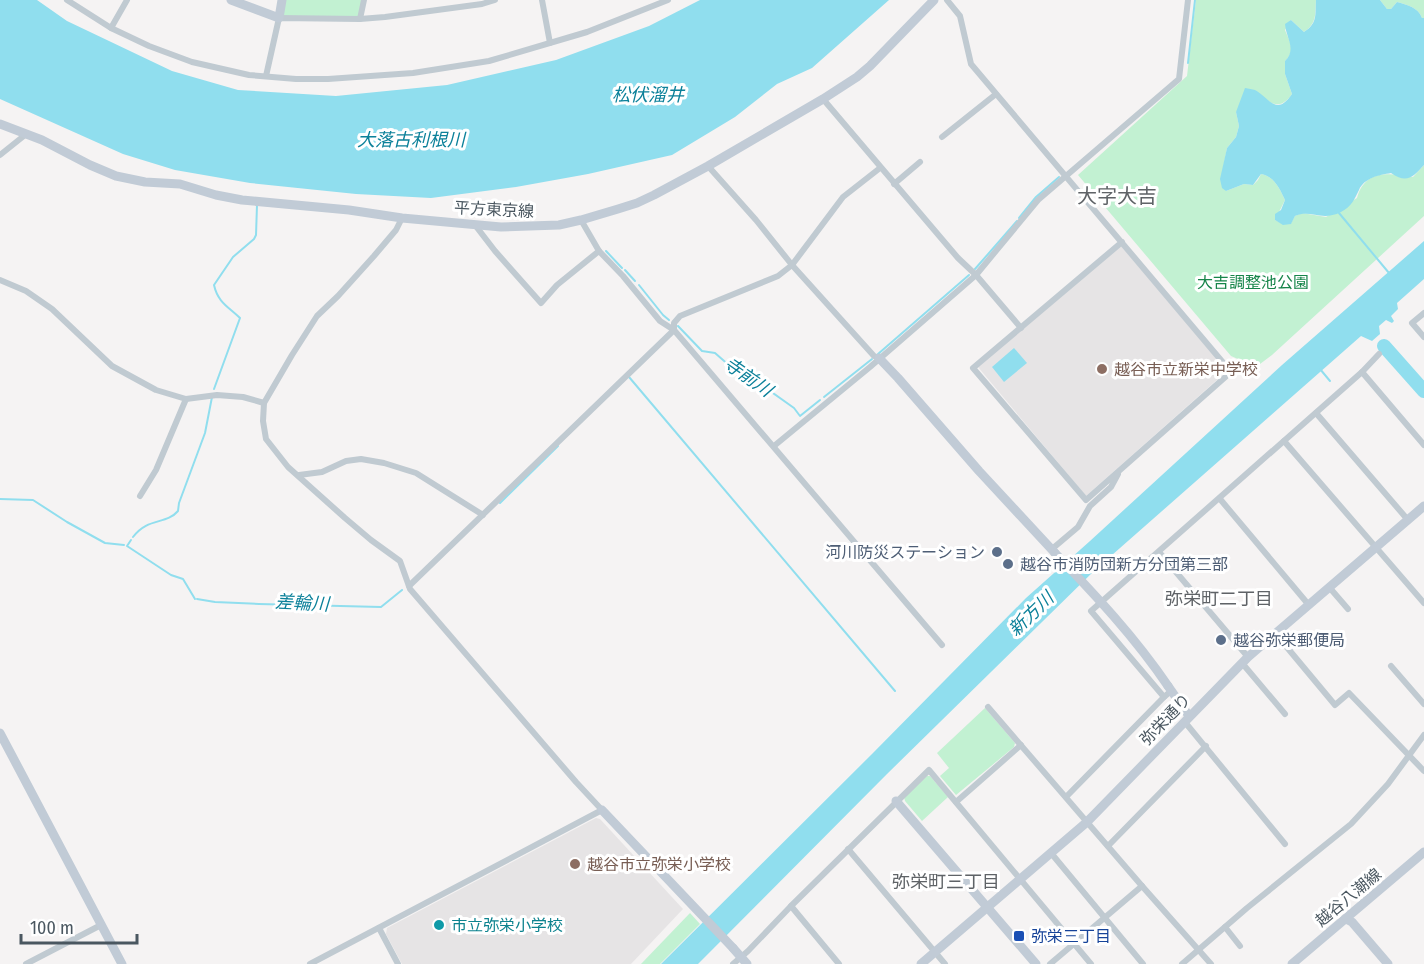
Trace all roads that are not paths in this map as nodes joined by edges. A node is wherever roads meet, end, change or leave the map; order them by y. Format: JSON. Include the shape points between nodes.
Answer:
{"nodes":[{"id":1,"x":67,"y":0,"type":"edge"},
{"id":2,"x":127,"y":0,"type":"edge"},
{"id":3,"x":231,"y":0,"type":"edge"},
{"id":4,"x":282,"y":0,"type":"edge"},
{"id":5,"x":364,"y":0,"type":"edge"},
{"id":6,"x":440,"y":0,"type":"edge"},
{"id":7,"x":495,"y":0,"type":"edge"},
{"id":8,"x":542,"y":0,"type":"edge"},
{"id":9,"x":668,"y":0,"type":"edge"},
{"id":10,"x":934,"y":0,"type":"edge"},
{"id":11,"x":947,"y":0,"type":"edge"},
{"id":12,"x":1188,"y":0,"type":"edge"},
{"id":13,"x":442,"y":10,"type":"junction"},
{"id":14,"x":279,"y":18,"type":"junction"},
{"id":15,"x":360,"y":19,"type":"junction"},
{"id":16,"x":111,"y":28,"type":"junction"},
{"id":17,"x":550,"y":43,"type":"junction"},
{"id":18,"x":266,"y":76,"type":"junction"},
{"id":19,"x":996,"y":94,"type":"junction"},
{"id":20,"x":823,"y":99,"type":"junction"},
{"id":21,"x":0,"y":124,"type":"edge"},
{"id":22,"x":25,"y":135,"type":"junction"},
{"id":23,"x":942,"y":137,"type":"dead end"},
{"id":24,"x":0,"y":155,"type":"edge"},
{"id":25,"x":920,"y":162,"type":"dead end"},
{"id":26,"x":708,"y":166,"type":"junction"},
{"id":27,"x":880,"y":168,"type":"junction"},
{"id":28,"x":1066,"y":176,"type":"junction"},
{"id":29,"x":894,"y":184,"type":"junction"},
{"id":30,"x":402,"y":218,"type":"junction"},
{"id":31,"x":581,"y":220,"type":"junction"},
{"id":32,"x":476,"y":225,"type":"junction"},
{"id":33,"x":1122,"y":242,"type":"junction"},
{"id":34,"x":599,"y":251,"type":"junction"},
{"id":35,"x":792,"y":265,"type":"junction"},
{"id":36,"x":976,"y":275,"type":"junction"},
{"id":37,"x":0,"y":280,"type":"edge"},
{"id":38,"x":1424,"y":313,"type":"edge"},
{"id":39,"x":1021,"y":328,"type":"junction"},
{"id":40,"x":674,"y":330,"type":"junction"},
{"id":41,"x":1424,"y":337,"type":"edge"},
{"id":42,"x":1379,"y":354,"type":"dead end"},
{"id":43,"x":879,"y":358,"type":"junction"},
{"id":44,"x":1362,"y":372,"type":"junction"},
{"id":45,"x":186,"y":399,"type":"junction"},
{"id":46,"x":264,"y":403,"type":"junction"},
{"id":47,"x":1316,"y":413,"type":"junction"},
{"id":48,"x":1284,"y":441,"type":"junction"},
{"id":49,"x":1424,"y":445,"type":"edge"},
{"id":50,"x":774,"y":446,"type":"junction"},
{"id":51,"x":1120,"y":471,"type":"junction"},
{"id":52,"x":299,"y":475,"type":"junction"},
{"id":53,"x":140,"y":496,"type":"dead end"},
{"id":54,"x":1220,"y":499,"type":"junction"},
{"id":55,"x":1424,"y":506,"type":"edge"},
{"id":56,"x":483,"y":515,"type":"junction"},
{"id":57,"x":1408,"y":520,"type":"junction"},
{"id":58,"x":1376,"y":547,"type":"junction"},
{"id":59,"x":1053,"y":551,"type":"junction"},
{"id":60,"x":1159,"y":552,"type":"junction"},
{"id":61,"x":409,"y":586,"type":"junction"},
{"id":62,"x":1329,"y":587,"type":"junction"},
{"id":63,"x":1424,"y":603,"type":"edge"},
{"id":64,"x":1308,"y":604,"type":"junction"},
{"id":65,"x":1348,"y":609,"type":"dead end"},
{"id":66,"x":1275,"y":633,"type":"junction"},
{"id":67,"x":942,"y":645,"type":"dead end"},
{"id":68,"x":1245,"y":660,"type":"junction"},
{"id":69,"x":1391,"y":666,"type":"dead end"},
{"id":70,"x":1168,"y":691,"type":"junction"},
{"id":71,"x":1424,"y":704,"type":"edge"},
{"id":72,"x":988,"y":707,"type":"dead end"},
{"id":73,"x":1285,"y":714,"type":"dead end"},
{"id":74,"x":1187,"y":719,"type":"junction"},
{"id":75,"x":0,"y":733,"type":"edge"},
{"id":76,"x":1424,"y":735,"type":"edge"},
{"id":77,"x":1022,"y":745,"type":"junction"},
{"id":78,"x":1206,"y":746,"type":"junction"},
{"id":79,"x":1408,"y":755,"type":"junction"},
{"id":80,"x":1424,"y":771,"type":"edge"},
{"id":81,"x":1066,"y":797,"type":"junction"},
{"id":82,"x":896,"y":801,"type":"junction"},
{"id":83,"x":956,"y":802,"type":"junction"},
{"id":84,"x":602,"y":810,"type":"junction"},
{"id":85,"x":1088,"y":822,"type":"junction"},
{"id":86,"x":1286,"y":844,"type":"dead end"},
{"id":87,"x":1108,"y":846,"type":"junction"},
{"id":88,"x":848,"y":849,"type":"junction"},
{"id":89,"x":1424,"y":852,"type":"edge"},
{"id":90,"x":1051,"y":853,"type":"junction"},
{"id":91,"x":1020,"y":879,"type":"junction"},
{"id":92,"x":1142,"y":886,"type":"junction"},
{"id":93,"x":791,"y":906,"type":"junction"},
{"id":94,"x":987,"y":907,"type":"junction"},
{"id":95,"x":1105,"y":918,"type":"junction"},
{"id":96,"x":1346,"y":918,"type":"junction"},
{"id":97,"x":101,"y":925,"type":"junction"},
{"id":98,"x":1225,"y":927,"type":"junction"},
{"id":99,"x":379,"y":928,"type":"junction"},
{"id":100,"x":1074,"y":944,"type":"junction"},
{"id":101,"x":1240,"y":946,"type":"dead end"},
{"id":102,"x":1198,"y":951,"type":"junction"},
{"id":103,"x":935,"y":952,"type":"junction"},
{"id":104,"x":26,"y":964,"type":"edge"},
{"id":105,"x":122,"y":964,"type":"edge"},
{"id":106,"x":310,"y":964,"type":"edge"},
{"id":107,"x":398,"y":964,"type":"edge"},
{"id":108,"x":733,"y":964,"type":"edge"},
{"id":109,"x":747,"y":964,"type":"edge"},
{"id":110,"x":839,"y":964,"type":"edge"},
{"id":111,"x":921,"y":964,"type":"edge"},
{"id":112,"x":945,"y":964,"type":"edge"},
{"id":113,"x":1036,"y":964,"type":"edge"},
{"id":114,"x":1050,"y":964,"type":"edge"},
{"id":115,"x":1091,"y":964,"type":"edge"},
{"id":116,"x":1143,"y":964,"type":"edge"},
{"id":117,"x":1182,"y":964,"type":"edge"},
{"id":118,"x":1211,"y":964,"type":"edge"},
{"id":119,"x":1292,"y":964,"type":"edge"},
{"id":120,"x":1388,"y":964,"type":"edge"}],
"edges":[{"from":1,"to":16,"type":"street"},
{"from":2,"to":16,"type":"street"},
{"from":3,"to":14,"type":"street"},
{"from":4,"to":14,"type":"street"},
{"from":5,"to":15,"type":"street"},
{"from":6,"to":13,"type":"street"},
{"from":7,"to":13,"type":"street"},
{"from":8,"to":17,"type":"street"},
{"from":9,"to":17,"type":"street"},
{"from":10,"to":20,"type":"street","name":"平方東京線","via":[[870,66]]},
{"from":11,"to":19,"type":"street","via":[[960,16],[971,64]]},
{"from":12,"to":28,"type":"street","via":[[1179,79]]},
{"from":13,"to":15,"type":"street"},
{"from":14,"to":15,"type":"street"},
{"from":14,"to":18,"type":"street"},
{"from":16,"to":18,"type":"street","via":[[192,62]]},
{"from":17,"to":18,"type":"street","via":[[489,61],[413,73],[328,79]]},
{"from":19,"to":23,"type":"street"},
{"from":19,"to":28,"type":"street"},
{"from":20,"to":26,"type":"street","name":"平方東京線"},
{"from":20,"to":27,"type":"street"},
{"from":21,"to":22,"type":"street","name":"平方東京線"},
{"from":22,"to":24,"type":"street"},
{"from":22,"to":30,"type":"street","name":"平方東京線","via":[[130,180],[180,184],[243,200]]},
{"from":25,"to":29,"type":"street"},
{"from":26,"to":31,"type":"street","name":"平方東京線","via":[[637,203]]},
{"from":26,"to":35,"type":"street"},
{"from":27,"to":29,"type":"street"},
{"from":27,"to":35,"type":"street","via":[[843,197]]},
{"from":28,"to":33,"type":"street"},
{"from":28,"to":36,"type":"street","via":[[1038,200]]},
{"from":29,"to":36,"type":"street"},
{"from":30,"to":32,"type":"street","name":"平方東京線"},
{"from":30,"to":46,"type":"street","via":[[374,256],[317,316]]},
{"from":31,"to":32,"type":"street","name":"平方東京線","via":[[530,227]]},
{"from":31,"to":34,"type":"street"},
{"from":32,"to":34,"type":"street","via":[[542,303],[557,285]]},
{"from":33,"to":39,"type":"street"},
{"from":33,"to":51,"type":"street","via":[[1231,372]]},
{"from":34,"to":40,"type":"street","via":[[660,321]]},
{"from":35,"to":40,"type":"street","via":[[778,276],[680,316]]},
{"from":35,"to":43,"type":"street","via":[[873,356]]},
{"from":36,"to":39,"type":"street"},
{"from":36,"to":43,"type":"street"},
{"from":37,"to":45,"type":"street","via":[[26,291],[52,309],[112,366],[156,390]]},
{"from":38,"to":41,"type":"street","via":[[1412,323]]},
{"from":39,"to":51,"type":"street","via":[[973,368],[1086,500]]},
{"from":40,"to":50,"type":"street"},
{"from":40,"to":56,"type":"street"},
{"from":42,"to":44,"type":"street"},
{"from":43,"to":50,"type":"street"},
{"from":43,"to":59,"type":"street"},
{"from":44,"to":47,"type":"street"},
{"from":44,"to":49,"type":"street"},
{"from":45,"to":46,"type":"street","via":[[217,395]]},
{"from":45,"to":53,"type":"street","via":[[156,470]]},
{"from":46,"to":52,"type":"street","via":[[266,439]]},
{"from":47,"to":48,"type":"street"},
{"from":47,"to":57,"type":"street"},
{"from":48,"to":54,"type":"street"},
{"from":48,"to":58,"type":"street"},
{"from":50,"to":67,"type":"street"},
{"from":51,"to":59,"type":"street","via":[[1078,527]]},
{"from":52,"to":56,"type":"street","via":[[316,474],[346,461],[384,463],[416,473]]},
{"from":52,"to":61,"type":"street","via":[[400,561]]},
{"from":54,"to":60,"type":"street"},
{"from":54,"to":64,"type":"street"},
{"from":55,"to":57,"type":"street","name":"弥栄通り"},
{"from":56,"to":61,"type":"street"},
{"from":57,"to":58,"type":"street","name":"弥栄通り"},
{"from":58,"to":62,"type":"street","name":"弥栄通り"},
{"from":58,"to":63,"type":"street"},
{"from":59,"to":70,"type":"street","bridge":true,"via":[[1127,630]]},
{"from":60,"to":68,"type":"street"},
{"from":60,"to":70,"type":"street","via":[[1091,610]]},
{"from":61,"to":84,"type":"street"},
{"from":62,"to":64,"type":"street","name":"弥栄通り"},
{"from":62,"to":65,"type":"street"},
{"from":64,"to":66,"type":"street","name":"弥栄通り"},
{"from":66,"to":68,"type":"street","name":"弥栄通り"},
{"from":66,"to":79,"type":"street","via":[[1335,705],[1349,693]]},
{"from":68,"to":73,"type":"street"},
{"from":68,"to":74,"type":"street","name":"弥栄通り"},
{"from":69,"to":71,"type":"street"},
{"from":70,"to":74,"type":"street"},
{"from":70,"to":81,"type":"street"},
{"from":72,"to":77,"type":"street"},
{"from":74,"to":78,"type":"street"},
{"from":74,"to":85,"type":"street","name":"弥栄通り"},
{"from":75,"to":97,"type":"street"},
{"from":76,"to":79,"type":"street"},
{"from":77,"to":81,"type":"street"},
{"from":77,"to":83,"type":"street"},
{"from":78,"to":86,"type":"street"},
{"from":78,"to":87,"type":"street"},
{"from":79,"to":80,"type":"street"},
{"from":79,"to":98,"type":"street","via":[[1388,784],[1351,824]]},
{"from":81,"to":85,"type":"street"},
{"from":82,"to":83,"type":"street","via":[[928,770]]},
{"from":82,"to":88,"type":"street"},
{"from":82,"to":94,"type":"street"},
{"from":83,"to":91,"type":"street"},
{"from":84,"to":99,"type":"street"},
{"from":84,"to":109,"type":"street","bridge":true},
{"from":85,"to":87,"type":"street"},
{"from":85,"to":90,"type":"street","name":"弥栄通り"},
{"from":87,"to":92,"type":"street"},
{"from":88,"to":93,"type":"street"},
{"from":88,"to":103,"type":"street"},
{"from":89,"to":96,"type":"street","name":"越谷八潮線"},
{"from":90,"to":91,"type":"street","name":"弥栄通り"},
{"from":90,"to":95,"type":"street"},
{"from":91,"to":94,"type":"street","name":"弥栄通り"},
{"from":91,"to":100,"type":"street"},
{"from":92,"to":95,"type":"street"},
{"from":92,"to":102,"type":"street"},
{"from":93,"to":108,"type":"street"},
{"from":93,"to":110,"type":"street"},
{"from":94,"to":103,"type":"street","name":"弥栄通り"},
{"from":94,"to":113,"type":"street"},
{"from":95,"to":100,"type":"street"},
{"from":95,"to":116,"type":"street"},
{"from":96,"to":119,"type":"street","name":"越谷八潮線"},
{"from":96,"to":120,"type":"street"},
{"from":97,"to":104,"type":"street"},
{"from":97,"to":105,"type":"street"},
{"from":98,"to":101,"type":"street"},
{"from":98,"to":102,"type":"street"},
{"from":99,"to":106,"type":"street"},
{"from":99,"to":107,"type":"street"},
{"from":100,"to":114,"type":"street"},
{"from":100,"to":115,"type":"street"},
{"from":102,"to":117,"type":"street"},
{"from":102,"to":118,"type":"street"},
{"from":103,"to":111,"type":"street","name":"弥栄通り"},
{"from":103,"to":112,"type":"street"}]}
